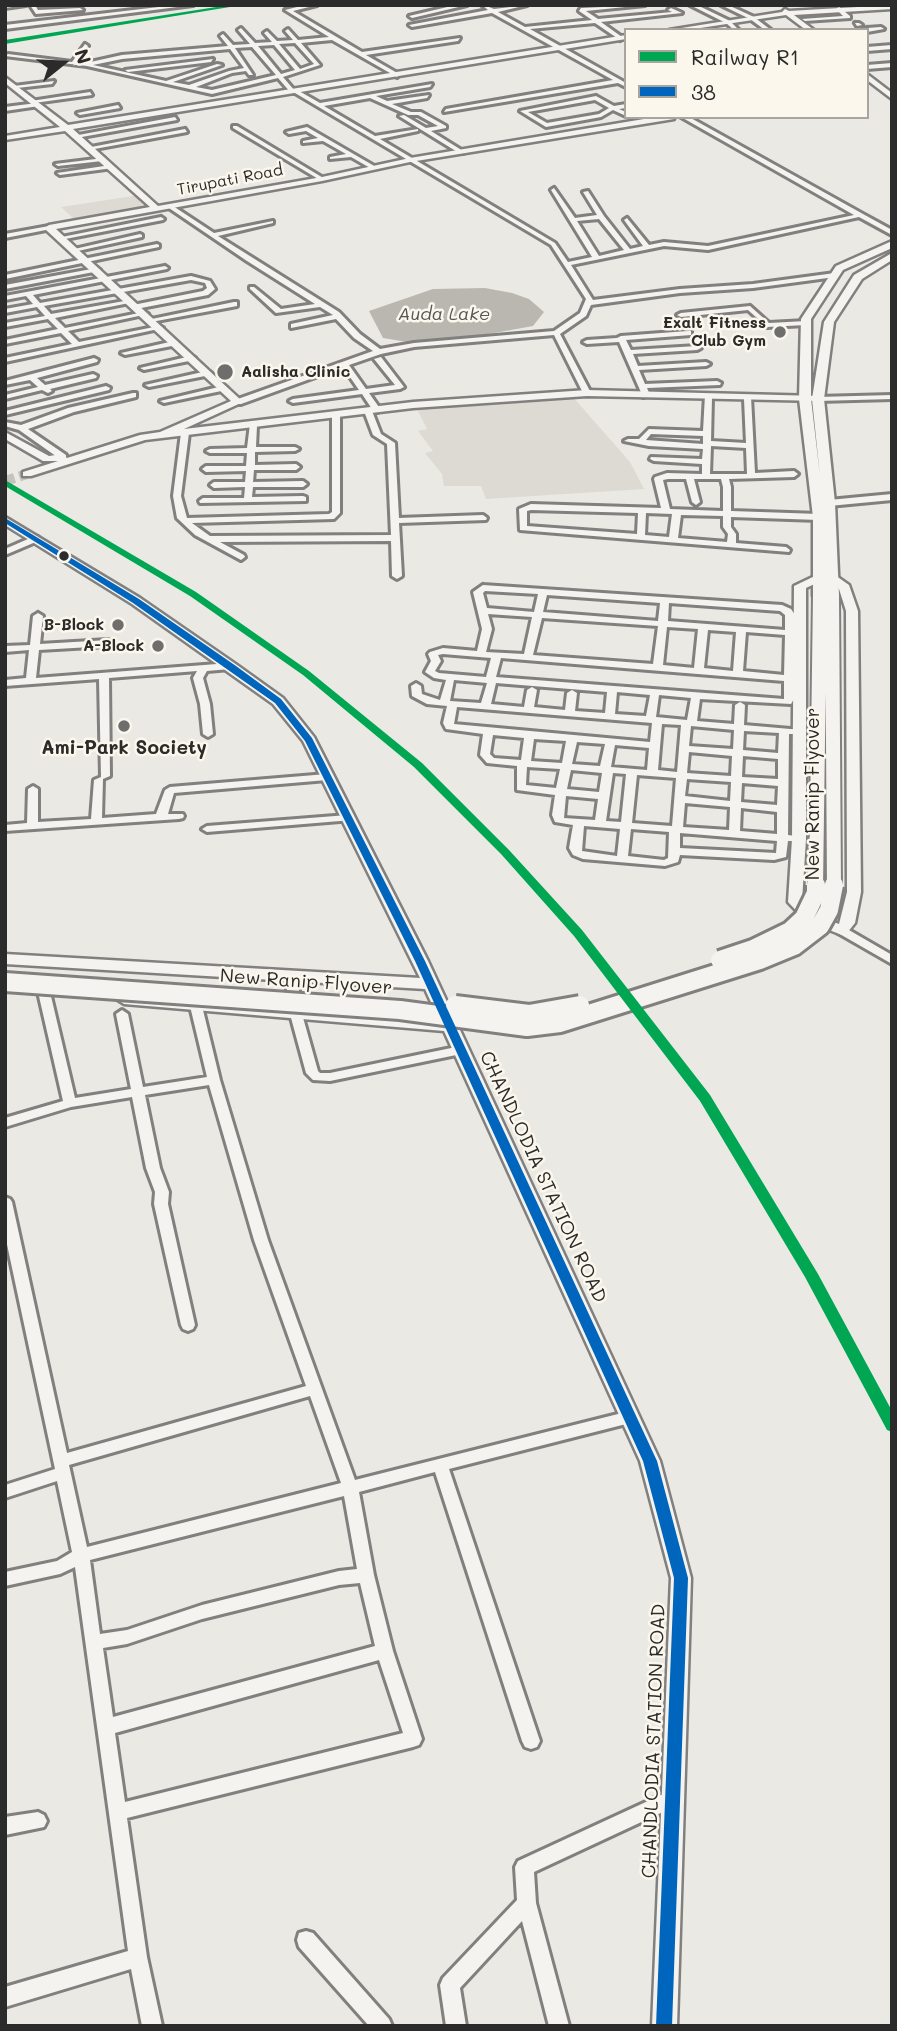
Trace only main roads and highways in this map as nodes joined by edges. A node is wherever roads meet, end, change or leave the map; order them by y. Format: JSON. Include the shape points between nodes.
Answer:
{"nodes":[{"id":1,"x":892,"y":244,"type":"edge"},
{"id":2,"x":892,"y":256,"type":"edge"},
{"id":3,"x":825,"y":578,"type":"junction"},
{"id":4,"x":826,"y":596,"type":"junction"},
{"id":5,"x":5,"y":971,"type":"edge"},
{"id":6,"x":5,"y":982,"type":"edge"}],
"edges":[{"from":1,"to":3,"type":"main road","via":[[839,268],[806,319],[805,399]]},
{"from":2,"to":3,"type":"main road","via":[[858,277],[829,322],[818,399],[829,502]]},
{"from":3,"to":4,"type":"main road","name":"New Ranip Flyover"},
{"from":4,"to":5,"type":"main road","name":"New Ranip Flyover","bridge":true,"via":[[816,893],[796,925],[771,942],[569,1008],[529,1014],[401,998]]},
{"from":4,"to":6,"type":"main road","name":"New Ranip Flyover","bridge":true,"via":[[834,890],[820,926],[794,946],[560,1023],[527,1027],[400,1010]]}]}
